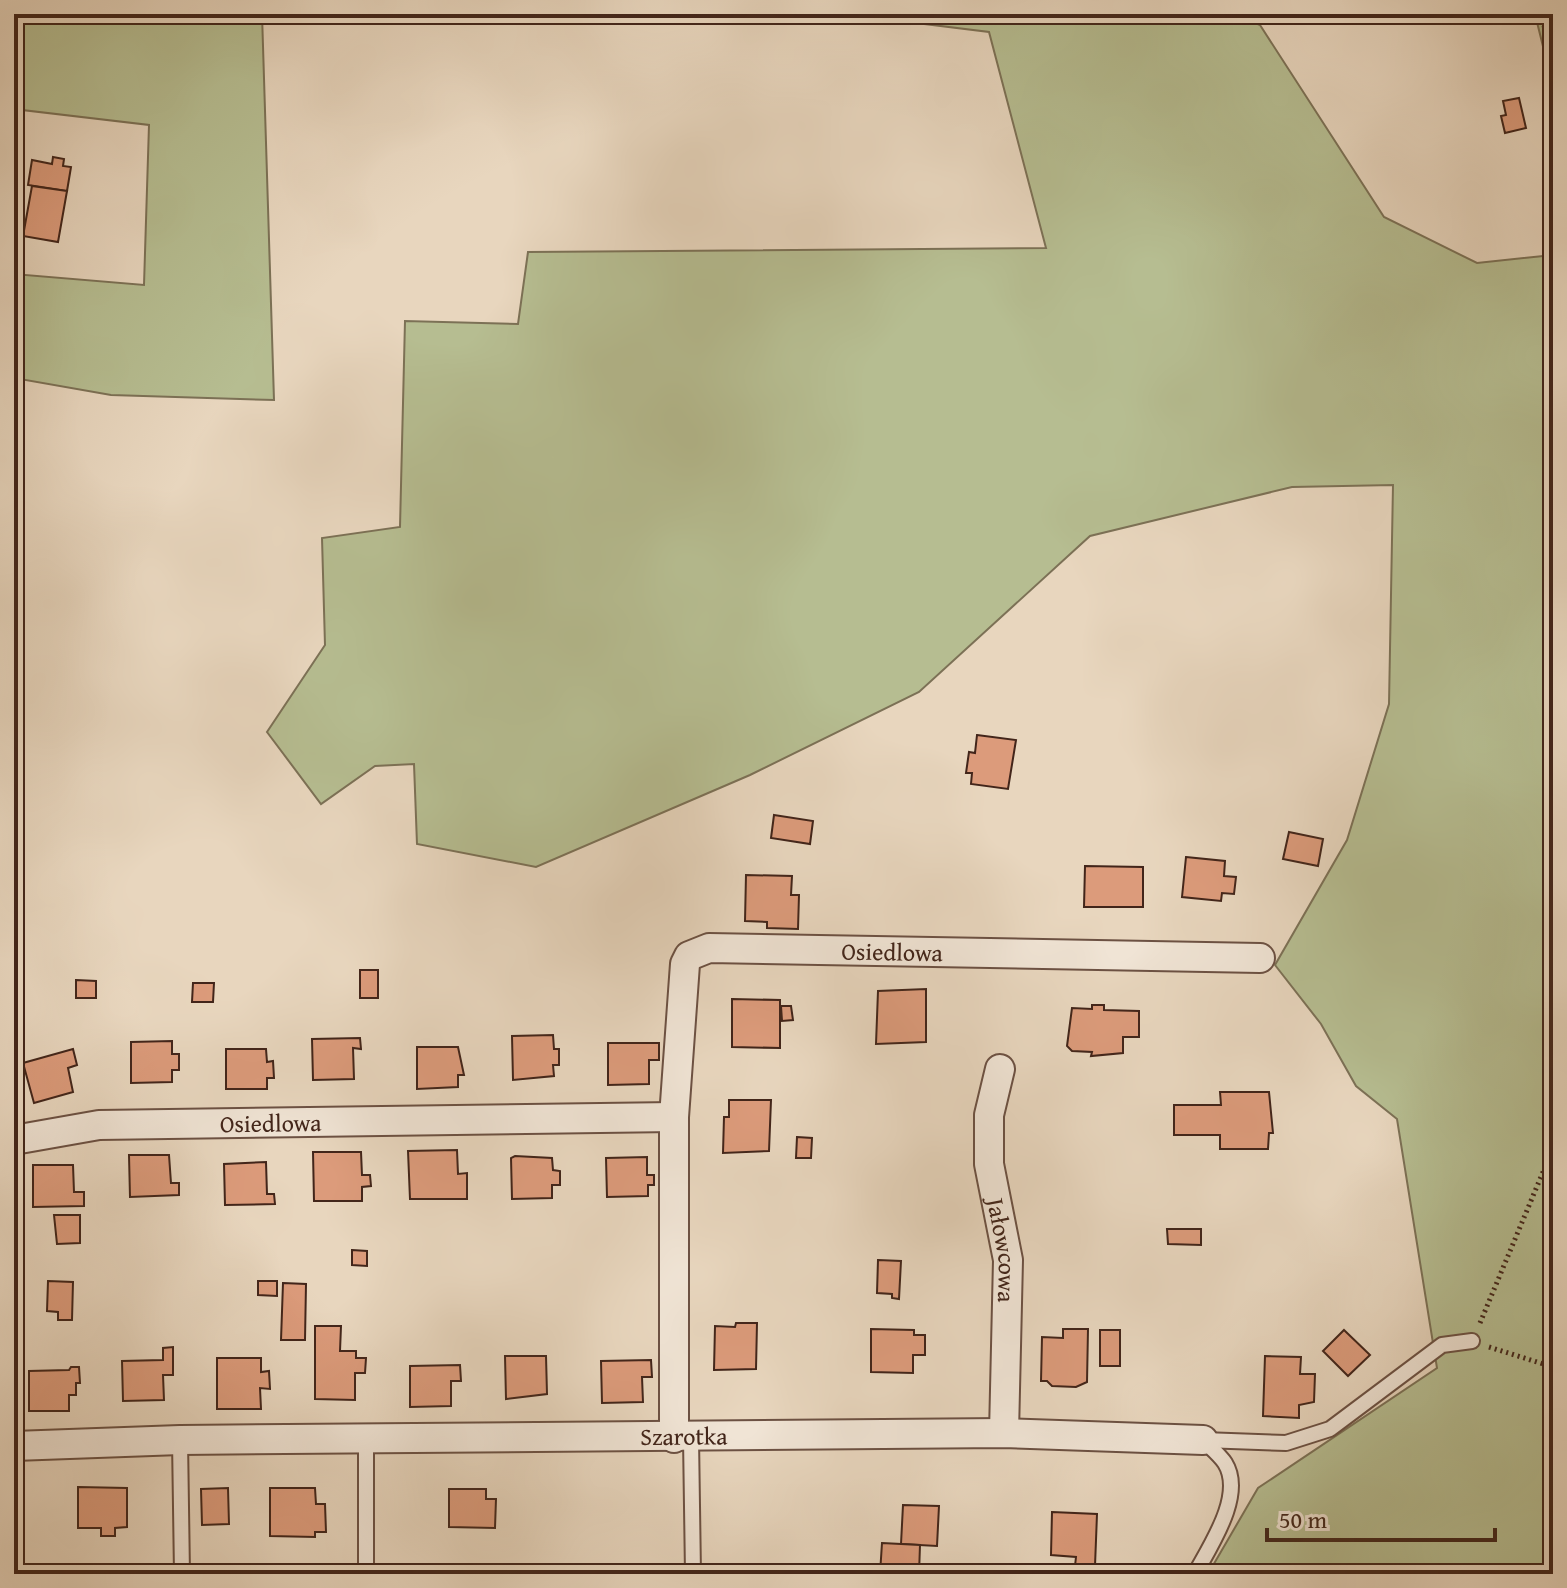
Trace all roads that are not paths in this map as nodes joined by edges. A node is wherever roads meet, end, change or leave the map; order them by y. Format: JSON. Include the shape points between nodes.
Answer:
{"nodes":[{"id":1,"x":1260,"y":958,"type":"dead end"},
{"id":2,"x":1000,"y":1069,"type":"dead end"},
{"id":3,"x":674,"y":1117,"type":"junction"},
{"id":4,"x":14,"y":1140,"type":"edge"},
{"id":5,"x":1472,"y":1341,"type":"road end"},
{"id":6,"x":1004,"y":1433,"type":"junction"},
{"id":7,"x":682,"y":1438,"type":"junction"},
{"id":8,"x":366,"y":1439,"type":"junction"},
{"id":9,"x":180,"y":1440,"type":"junction"},
{"id":10,"x":1203,"y":1440,"type":"junction"},
{"id":11,"x":14,"y":1446,"type":"edge"},
{"id":12,"x":182,"y":1574,"type":"edge"},
{"id":13,"x":366,"y":1574,"type":"edge"},
{"id":14,"x":693,"y":1574,"type":"edge"},
{"id":15,"x":1195,"y":1574,"type":"edge"}],
"edges":[{"from":1,"to":3,"type":"street","name":"Osiedlowa","via":[[696,950],[685,964]]},
{"from":2,"to":6,"type":"street","name":"Jałowcowa","via":[[989,1115],[989,1164],[1008,1260]]},
{"from":3,"to":4,"type":"street","name":"Osiedlowa","via":[[99,1125]]},
{"from":3,"to":7,"type":"street","name":"Osiedlowa"},
{"from":5,"to":10,"type":"lane","via":[[1442,1345],[1330,1429],[1286,1443]]},
{"from":6,"to":7,"type":"street","name":"Szarotka"},
{"from":6,"to":10,"type":"street","name":"Szarotka"},
{"from":7,"to":8,"type":"street","name":"Szarotka"},
{"from":7,"to":14,"type":"lane"},
{"from":8,"to":9,"type":"street","name":"Szarotka"},
{"from":8,"to":13,"type":"lane"},
{"from":9,"to":11,"type":"street","name":"Szarotka"},
{"from":9,"to":12,"type":"lane"},
{"from":10,"to":15,"type":"lane","via":[[1226,1464],[1230,1495]]}]}
